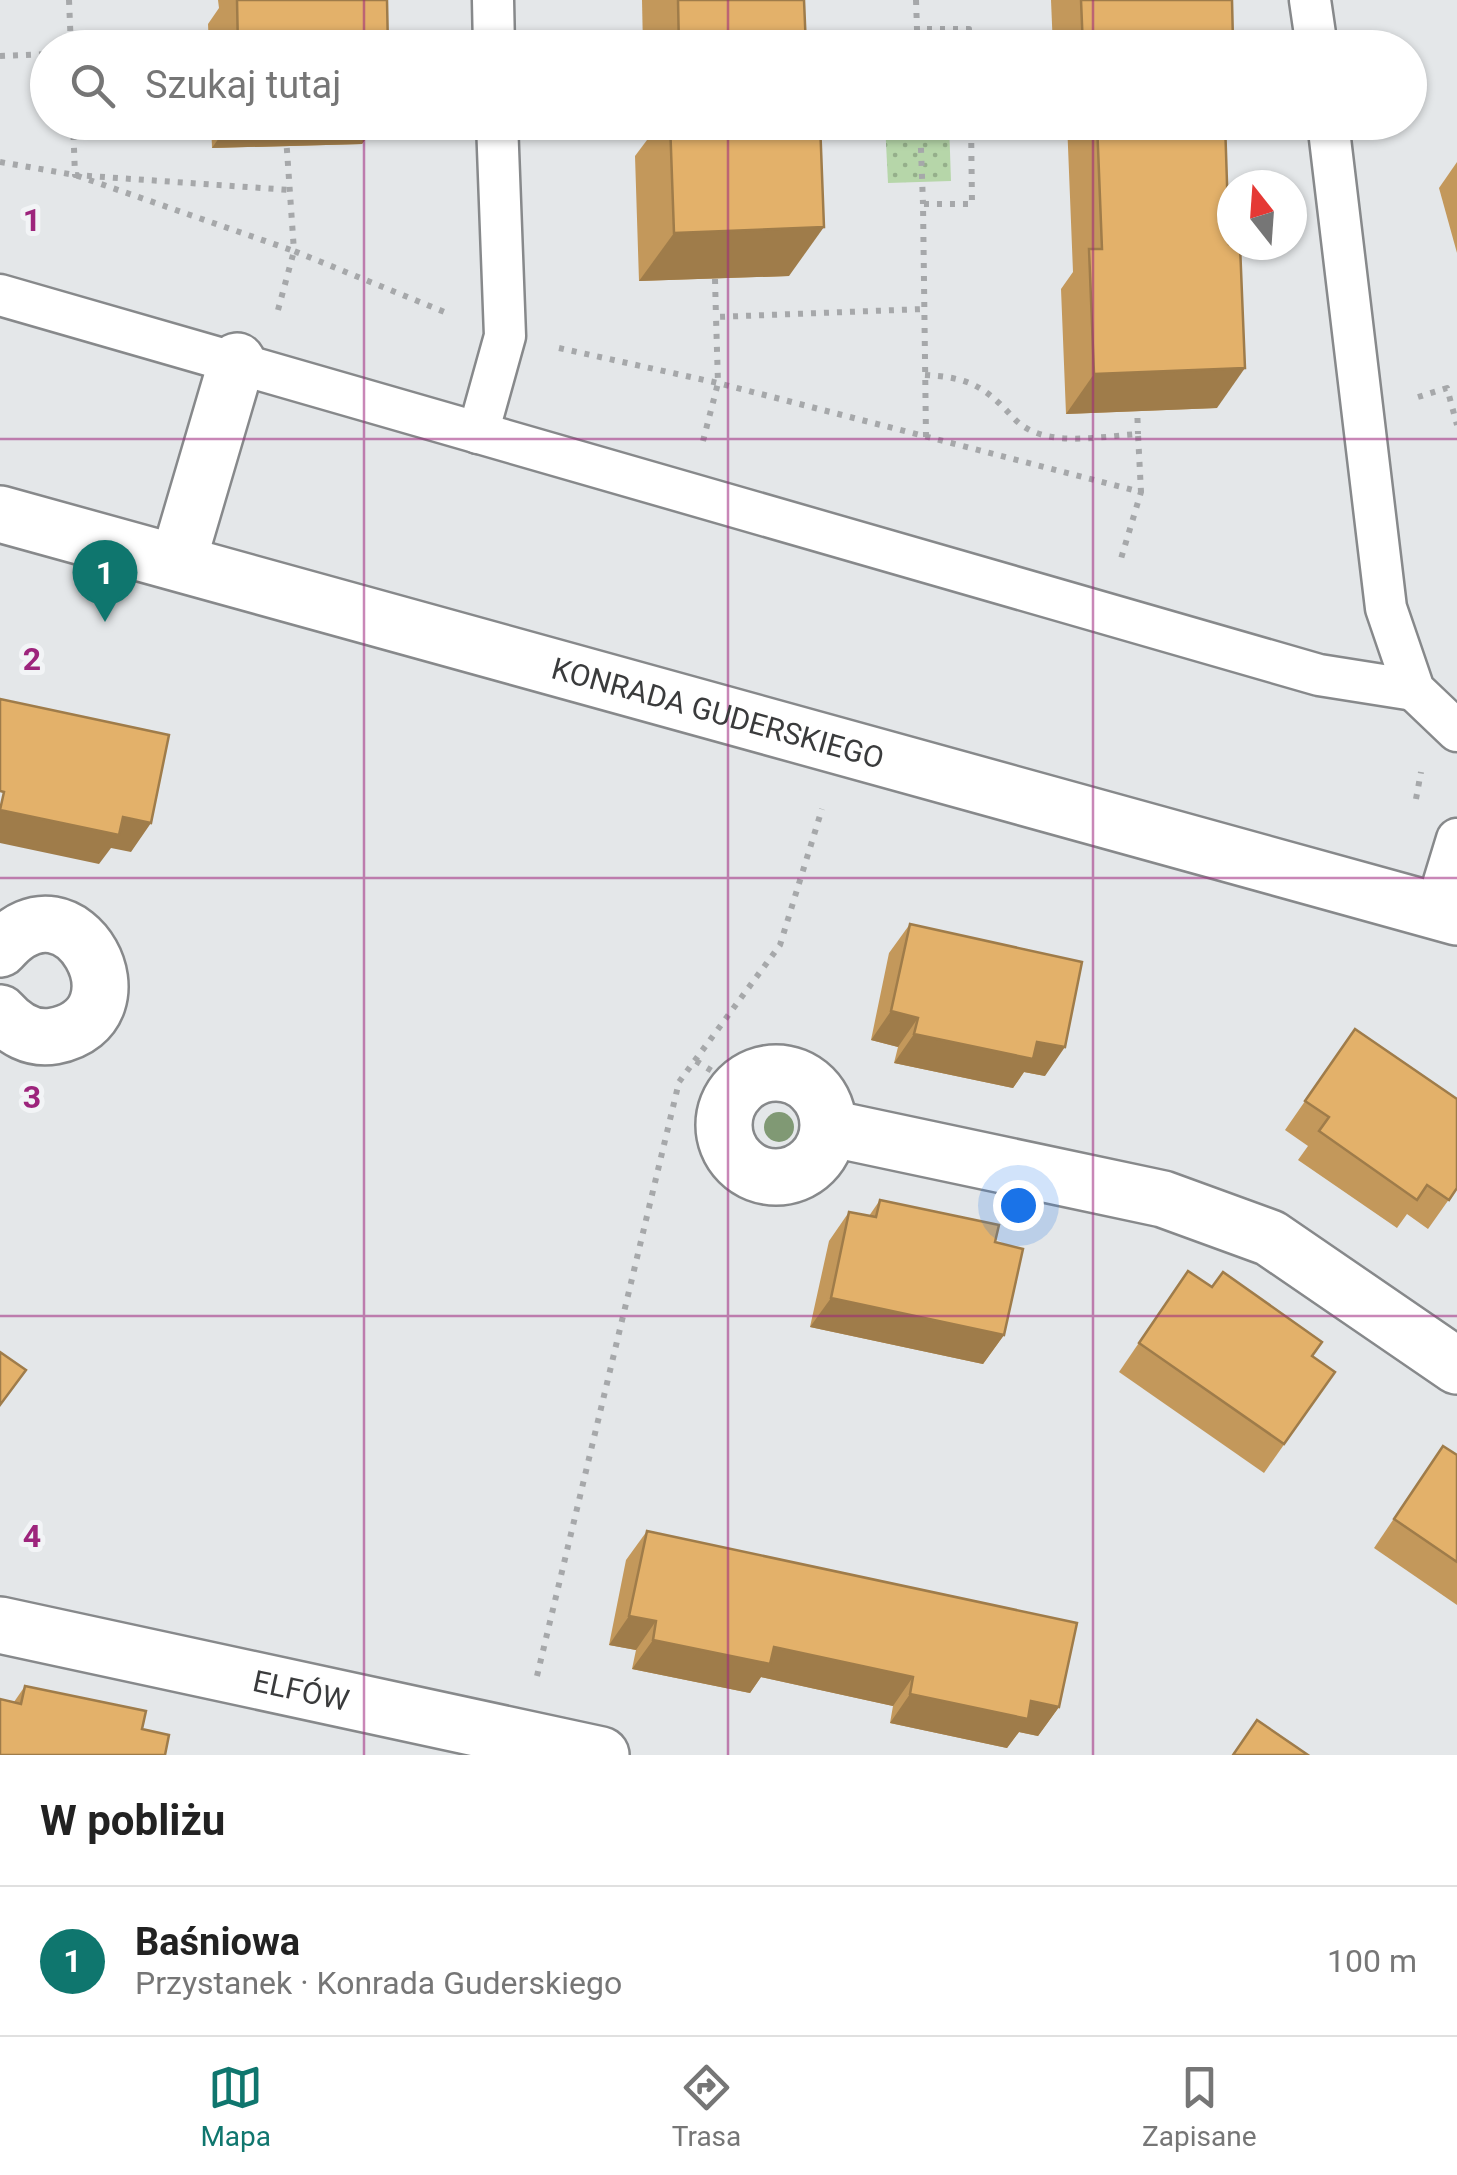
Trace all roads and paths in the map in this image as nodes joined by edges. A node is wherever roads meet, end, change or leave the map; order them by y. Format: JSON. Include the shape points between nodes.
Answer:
{"nodes":[{"id":1,"x":69,"y":0,"type":"edge"},
{"id":2,"x":493,"y":0,"type":"edge"},
{"id":3,"x":916,"y":0,"type":"edge"},
{"id":4,"x":1310,"y":0,"type":"edge"},
{"id":5,"x":70,"y":30,"type":"edge"},
{"id":6,"x":494,"y":30,"type":"edge"},
{"id":7,"x":917,"y":30,"type":"joint"},
{"id":8,"x":969,"y":30,"type":"edge"},
{"id":9,"x":1314,"y":30,"type":"edge"},
{"id":10,"x":30,"y":55,"type":"edge"},
{"id":11,"x":0,"y":56,"type":"edge"},
{"id":12,"x":74,"y":140,"type":"edge"},
{"id":13,"x":287,"y":140,"type":"edge"},
{"id":14,"x":498,"y":140,"type":"edge"},
{"id":15,"x":921,"y":140,"type":"edge"},
{"id":16,"x":971,"y":140,"type":"edge"},
{"id":17,"x":1330,"y":140,"type":"edge"},
{"id":18,"x":0,"y":162,"type":"edge"},
{"id":19,"x":75,"y":175,"type":"junction"},
{"id":20,"x":290,"y":190,"type":"junction"},
{"id":21,"x":924,"y":204,"type":"junction"},
{"id":22,"x":294,"y":251,"type":"junction"},
{"id":23,"x":715,"y":279,"type":"edge"},
{"id":24,"x":0,"y":295,"type":"edge"},
{"id":25,"x":924,"y":309,"type":"junction"},
{"id":26,"x":716,"y":317,"type":"junction"},
{"id":27,"x":275,"y":320,"type":"dead end"},
{"id":28,"x":504,"y":336,"type":"junction"},
{"id":29,"x":237,"y":362,"type":"junction"},
{"id":30,"x":924,"y":375,"type":"junction"},
{"id":31,"x":718,"y":382,"type":"junction"},
{"id":32,"x":1137,"y":388,"type":"edge"},
{"id":33,"x":1438,"y":391,"type":"dead end"},
{"id":34,"x":1457,"y":425,"type":"edge"},
{"id":35,"x":478,"y":433,"type":"junction"},
{"id":36,"x":704,"y":434,"type":"dead end"},
{"id":37,"x":1138,"y":434,"type":"junction"},
{"id":38,"x":926,"y":437,"type":"junction"},
{"id":39,"x":1141,"y":492,"type":"junction"},
{"id":40,"x":0,"y":514,"type":"edge"},
{"id":41,"x":1128,"y":535,"type":"dead end"},
{"id":42,"x":178,"y":562,"type":"junction"},
{"id":43,"x":1414,"y":690,"type":"junction"},
{"id":44,"x":1457,"y":731,"type":"edge"},
{"id":45,"x":822,"y":808,"type":"dead end"},
{"id":46,"x":1457,"y":839,"type":"edge"},
{"id":47,"x":1446,"y":914,"type":"edge"},
{"id":48,"x":4,"y":939,"type":"edge"},
{"id":49,"x":0,"y":1013,"type":"edge"},
{"id":50,"x":718,"y":1074,"type":"junction"},
{"id":51,"x":828,"y":1128,"type":"junction"},
{"id":52,"x":1457,"y":1366,"type":"edge"},
{"id":53,"x":0,"y":1625,"type":"edge"},
{"id":54,"x":546,"y":1634,"type":"dead end"},
{"id":55,"x":602,"y":1755,"type":"edge"}],
"edges":[{"from":1,"to":5,"type":"path"},
{"from":2,"to":6,"type":"lane"},
{"from":3,"to":7,"type":"path"},
{"from":4,"to":9,"type":"lane"},
{"from":7,"to":8,"type":"path"},
{"from":10,"to":11,"type":"path"},
{"from":12,"to":19,"type":"path"},
{"from":13,"to":20,"type":"path"},
{"from":14,"to":28,"type":"lane"},
{"from":15,"to":21,"type":"path"},
{"from":16,"to":21,"type":"path","via":[[972,204]]},
{"from":17,"to":43,"type":"lane","via":[[1386,608]]},
{"from":18,"to":19,"type":"path"},
{"from":19,"to":20,"type":"path"},
{"from":19,"to":22,"type":"path"},
{"from":20,"to":22,"type":"path"},
{"from":21,"to":25,"type":"path"},
{"from":22,"to":27,"type":"path"},
{"from":22,"to":28,"type":"path"},
{"from":23,"to":26,"type":"path"},
{"from":24,"to":29,"type":"lane"},
{"from":25,"to":26,"type":"path"},
{"from":25,"to":30,"type":"path"},
{"from":26,"to":31,"type":"path"},
{"from":28,"to":31,"type":"path"},
{"from":28,"to":35,"type":"lane"},
{"from":29,"to":35,"type":"lane"},
{"from":29,"to":42,"type":"street"},
{"from":30,"to":37,"type":"path","via":[[975,383],[1025,428],[1044,434]]},
{"from":30,"to":38,"type":"path"},
{"from":31,"to":36,"type":"path"},
{"from":31,"to":38,"type":"path"},
{"from":32,"to":37,"type":"path"},
{"from":33,"to":34,"type":"path","via":[[1448,388]]},
{"from":35,"to":43,"type":"lane","via":[[1319,674]]},
{"from":37,"to":39,"type":"path"},
{"from":38,"to":39,"type":"path"},
{"from":39,"to":41,"type":"path"},
{"from":40,"to":42,"type":"street","name":"KONRADA GUDERSKIEGO"},
{"from":42,"to":47,"type":"street","name":"KONRADA GUDERSKIEGO"},
{"from":43,"to":44,"type":"lane"},
{"from":45,"to":50,"type":"path","via":[[780,945]]},
{"from":46,"to":47,"type":"lane","name":"KONRADA GUDERSKIEGO"},
{"from":48,"to":49,"type":"street","via":[[46,925],[65,929],[94,953],[100,991],[82,1023],[48,1037],[15,1028]]},
{"from":50,"to":51,"type":"street","via":[[772,1073],[806,1082],[827,1110]]},
{"from":50,"to":51,"type":"street","via":[[729,1103],[725,1136],[731,1152],[756,1174],[805,1170],[826,1145]]},
{"from":50,"to":54,"type":"path","via":[[679,1082]]},
{"from":51,"to":52,"type":"street","via":[[1163,1199],[1270,1238]]},
{"from":53,"to":55,"type":"street","name":"ELFÓW"}]}
